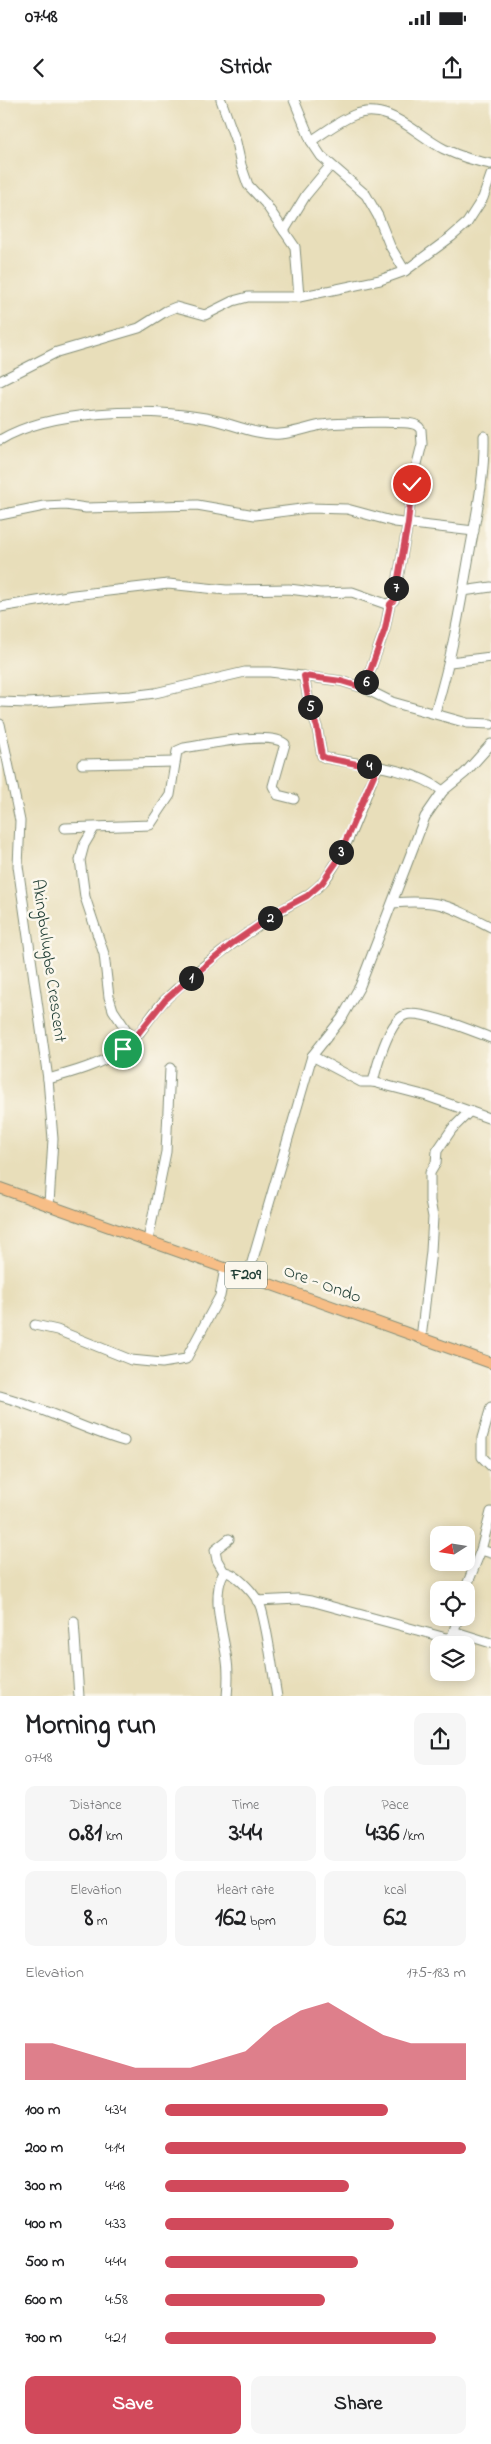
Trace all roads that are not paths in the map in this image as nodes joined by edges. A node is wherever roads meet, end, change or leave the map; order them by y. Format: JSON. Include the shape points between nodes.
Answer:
{"nodes":[{"id":1,"x":221,"y":100,"type":"edge"},
{"id":2,"x":294,"y":100,"type":"edge"},
{"id":3,"x":311,"y":141,"type":"junction"},
{"id":4,"x":491,"y":164,"type":"edge"},
{"id":5,"x":331,"y":165,"type":"junction"},
{"id":6,"x":491,"y":175,"type":"edge"},
{"id":7,"x":284,"y":231,"type":"junction"},
{"id":8,"x":406,"y":271,"type":"junction"},
{"id":9,"x":299,"y":297,"type":"junction"},
{"id":10,"x":0,"y":381,"type":"edge"},
{"id":11,"x":484,"y":436,"type":"dead end"},
{"id":12,"x":0,"y":440,"type":"edge"},
{"id":13,"x":0,"y":515,"type":"edge"},
{"id":14,"x":408,"y":523,"type":"junction"},
{"id":15,"x":474,"y":531,"type":"junction"},
{"id":16,"x":491,"y":587,"type":"edge"},
{"id":17,"x":463,"y":591,"type":"junction"},
{"id":18,"x":390,"y":604,"type":"junction"},
{"id":19,"x":0,"y":607,"type":"edge"},
{"id":20,"x":491,"y":657,"type":"edge"},
{"id":21,"x":450,"y":662,"type":"junction"},
{"id":22,"x":304,"y":676,"type":"junction"},
{"id":23,"x":364,"y":688,"type":"junction"},
{"id":24,"x":0,"y":702,"type":"edge"},
{"id":25,"x":435,"y":712,"type":"junction"},
{"id":26,"x":0,"y":724,"type":"edge"},
{"id":27,"x":491,"y":724,"type":"edge"},
{"id":28,"x":491,"y":744,"type":"edge"},
{"id":29,"x":175,"y":762,"type":"junction"},
{"id":30,"x":82,"y":764,"type":"dead end"},
{"id":31,"x":377,"y":768,"type":"junction"},
{"id":32,"x":443,"y":791,"type":"junction"},
{"id":33,"x":294,"y":799,"type":"dead end"},
{"id":34,"x":65,"y":828,"type":"dead end"},
{"id":35,"x":94,"y":828,"type":"junction"},
{"id":36,"x":393,"y":902,"type":"junction"},
{"id":37,"x":491,"y":926,"type":"edge"},
{"id":38,"x":491,"y":1038,"type":"edge"},
{"id":39,"x":133,"y":1040,"type":"junction"},
{"id":40,"x":312,"y":1056,"type":"junction"},
{"id":41,"x":170,"y":1068,"type":"dead end"},
{"id":42,"x":48,"y":1079,"type":"junction"},
{"id":43,"x":373,"y":1082,"type":"junction"},
{"id":44,"x":470,"y":1111,"type":"junction"},
{"id":45,"x":491,"y":1119,"type":"edge"},
{"id":46,"x":0,"y":1188,"type":"edge"},
{"id":47,"x":49,"y":1204,"type":"junction"},
{"id":48,"x":148,"y":1240,"type":"junction"},
{"id":49,"x":225,"y":1268,"type":"junction"},
{"id":50,"x":248,"y":1276,"type":"junction"},
{"id":51,"x":35,"y":1325,"type":"dead end"},
{"id":52,"x":421,"y":1339,"type":"junction"},
{"id":53,"x":491,"y":1363,"type":"edge"},
{"id":54,"x":0,"y":1396,"type":"edge"},
{"id":55,"x":491,"y":1407,"type":"edge"},
{"id":56,"x":124,"y":1441,"type":"dead end"},
{"id":57,"x":491,"y":1466,"type":"edge"},
{"id":58,"x":491,"y":1512,"type":"edge"},
{"id":59,"x":230,"y":1539,"type":"dead end"},
{"id":60,"x":481,"y":1550,"type":"junction"},
{"id":61,"x":491,"y":1553,"type":"edge"},
{"id":62,"x":224,"y":1572,"type":"junction"},
{"id":63,"x":469,"y":1581,"type":"edge"},
{"id":64,"x":257,"y":1601,"type":"junction"},
{"id":65,"x":74,"y":1621,"type":"dead end"},
{"id":66,"x":457,"y":1626,"type":"edge"},
{"id":67,"x":456,"y":1632,"type":"junction"},
{"id":68,"x":491,"y":1643,"type":"edge"},
{"id":69,"x":79,"y":1696,"type":"edge"},
{"id":70,"x":228,"y":1696,"type":"edge"},
{"id":71,"x":277,"y":1696,"type":"edge"}],
"edges":[{"from":1,"to":7,"type":"street","via":[[248,185]]},
{"from":2,"to":3,"type":"street"},
{"from":3,"to":4,"type":"street","via":[[354,114],[386,113],[442,148],[470,160]]},
{"from":3,"to":5,"type":"street"},
{"from":5,"to":7,"type":"street","via":[[306,195]]},
{"from":5,"to":8,"type":"street","via":[[366,196]]},
{"from":6,"to":8,"type":"street","via":[[483,198],[467,222]]},
{"from":7,"to":9,"type":"street","via":[[295,247]]},
{"from":8,"to":9,"type":"street","via":[[380,280]]},
{"from":9,"to":10,"type":"street","via":[[248,297],[205,315],[176,307],[139,328],[57,352]]},
{"from":11,"to":15,"type":"street","via":[[483,476]]},
{"from":12,"to":14,"type":"street","via":[[14,431],[107,412],[206,418],[280,434],[323,425],[415,424],[422,430],[423,437],[412,484]]},
{"from":13,"to":14,"type":"street","via":[[44,506],[197,505],[255,514],[309,508],[347,509]]},
{"from":14,"to":15,"type":"street"},
{"from":14,"to":18,"type":"street","via":[[394,600]]},
{"from":15,"to":17,"type":"street"},
{"from":16,"to":17,"type":"street"},
{"from":17,"to":21,"type":"street"},
{"from":18,"to":19,"type":"street","via":[[352,592],[226,590],[168,584]]},
{"from":18,"to":23,"type":"street","via":[[385,629]]},
{"from":20,"to":21,"type":"street"},
{"from":21,"to":25,"type":"street"},
{"from":22,"to":23,"type":"street"},
{"from":22,"to":24,"type":"street","via":[[245,672],[132,696]]},
{"from":22,"to":31,"type":"street","via":[[322,756]]},
{"from":23,"to":25,"type":"street","via":[[392,702]]},
{"from":25,"to":27,"type":"street","via":[[467,723]]},
{"from":26,"to":42,"type":"street","name":"Akingbulugbe Crescent","via":[[20,821],[18,866]]},
{"from":28,"to":32,"type":"street","via":[[465,773]]},
{"from":29,"to":30,"type":"street"},
{"from":29,"to":33,"type":"street","via":[[177,751],[184,748],[247,739],[282,741],[286,749],[274,791]]},
{"from":29,"to":35,"type":"street","via":[[170,795],[150,825]]},
{"from":31,"to":32,"type":"street","via":[[426,781]]},
{"from":31,"to":39,"type":"street","via":[[340,854],[322,883],[233,943],[182,985],[165,1000]]},
{"from":32,"to":36,"type":"street","via":[[425,817]]},
{"from":34,"to":35,"type":"street"},
{"from":35,"to":39,"type":"street","via":[[80,860],[85,897],[104,954],[113,1010]]},
{"from":36,"to":37,"type":"street","via":[[435,902]]},
{"from":36,"to":40,"type":"street","via":[[360,986],[342,1018]]},
{"from":38,"to":43,"type":"street","via":[[434,1017],[403,1016],[392,1028]]},
{"from":39,"to":42,"type":"street","via":[[104,1060]]},
{"from":40,"to":43,"type":"street","via":[[361,1082]]},
{"from":40,"to":50,"type":"street"},
{"from":41,"to":48,"type":"street","via":[[166,1152]]},
{"from":42,"to":47,"type":"street","name":"Akingbulugbe Crescent","via":[[53,1139]]},
{"from":43,"to":44,"type":"street"},
{"from":44,"to":45,"type":"street"},
{"from":44,"to":52,"type":"street","via":[[437,1151],[436,1163],[430,1173],[432,1242]]},
{"from":46,"to":47,"type":"main road","name":"Ore - Ondo","number":"F209"},
{"from":47,"to":48,"type":"main road","name":"Ore - Ondo","number":"F209"},
{"from":48,"to":49,"type":"main road","name":"Ore - Ondo","number":"F209"},
{"from":49,"to":50,"type":"main road","name":"Ore - Ondo","number":"F209"},
{"from":49,"to":51,"type":"street","via":[[220,1296],[186,1359],[162,1363],[131,1360],[57,1330]]},
{"from":50,"to":52,"type":"main road","name":"Ore - Ondo","number":"F209"},
{"from":52,"to":53,"type":"main road","name":"Ore - Ondo","number":"F209"},
{"from":54,"to":56,"type":"street"},
{"from":55,"to":57,"type":"street","via":[[482,1438],[482,1457]]},
{"from":58,"to":60,"type":"street"},
{"from":59,"to":62,"type":"street","via":[[216,1550],[216,1560]]},
{"from":60,"to":61,"type":"street"},
{"from":60,"to":63,"type":"street"},
{"from":62,"to":64,"type":"street","via":[[239,1579]]},
{"from":62,"to":70,"type":"street","via":[[218,1592],[228,1663]]},
{"from":64,"to":67,"type":"street","via":[[298,1598],[446,1638]]},
{"from":64,"to":71,"type":"street"},
{"from":65,"to":69,"type":"street"},
{"from":66,"to":67,"type":"street"},
{"from":67,"to":68,"type":"street"}]}
